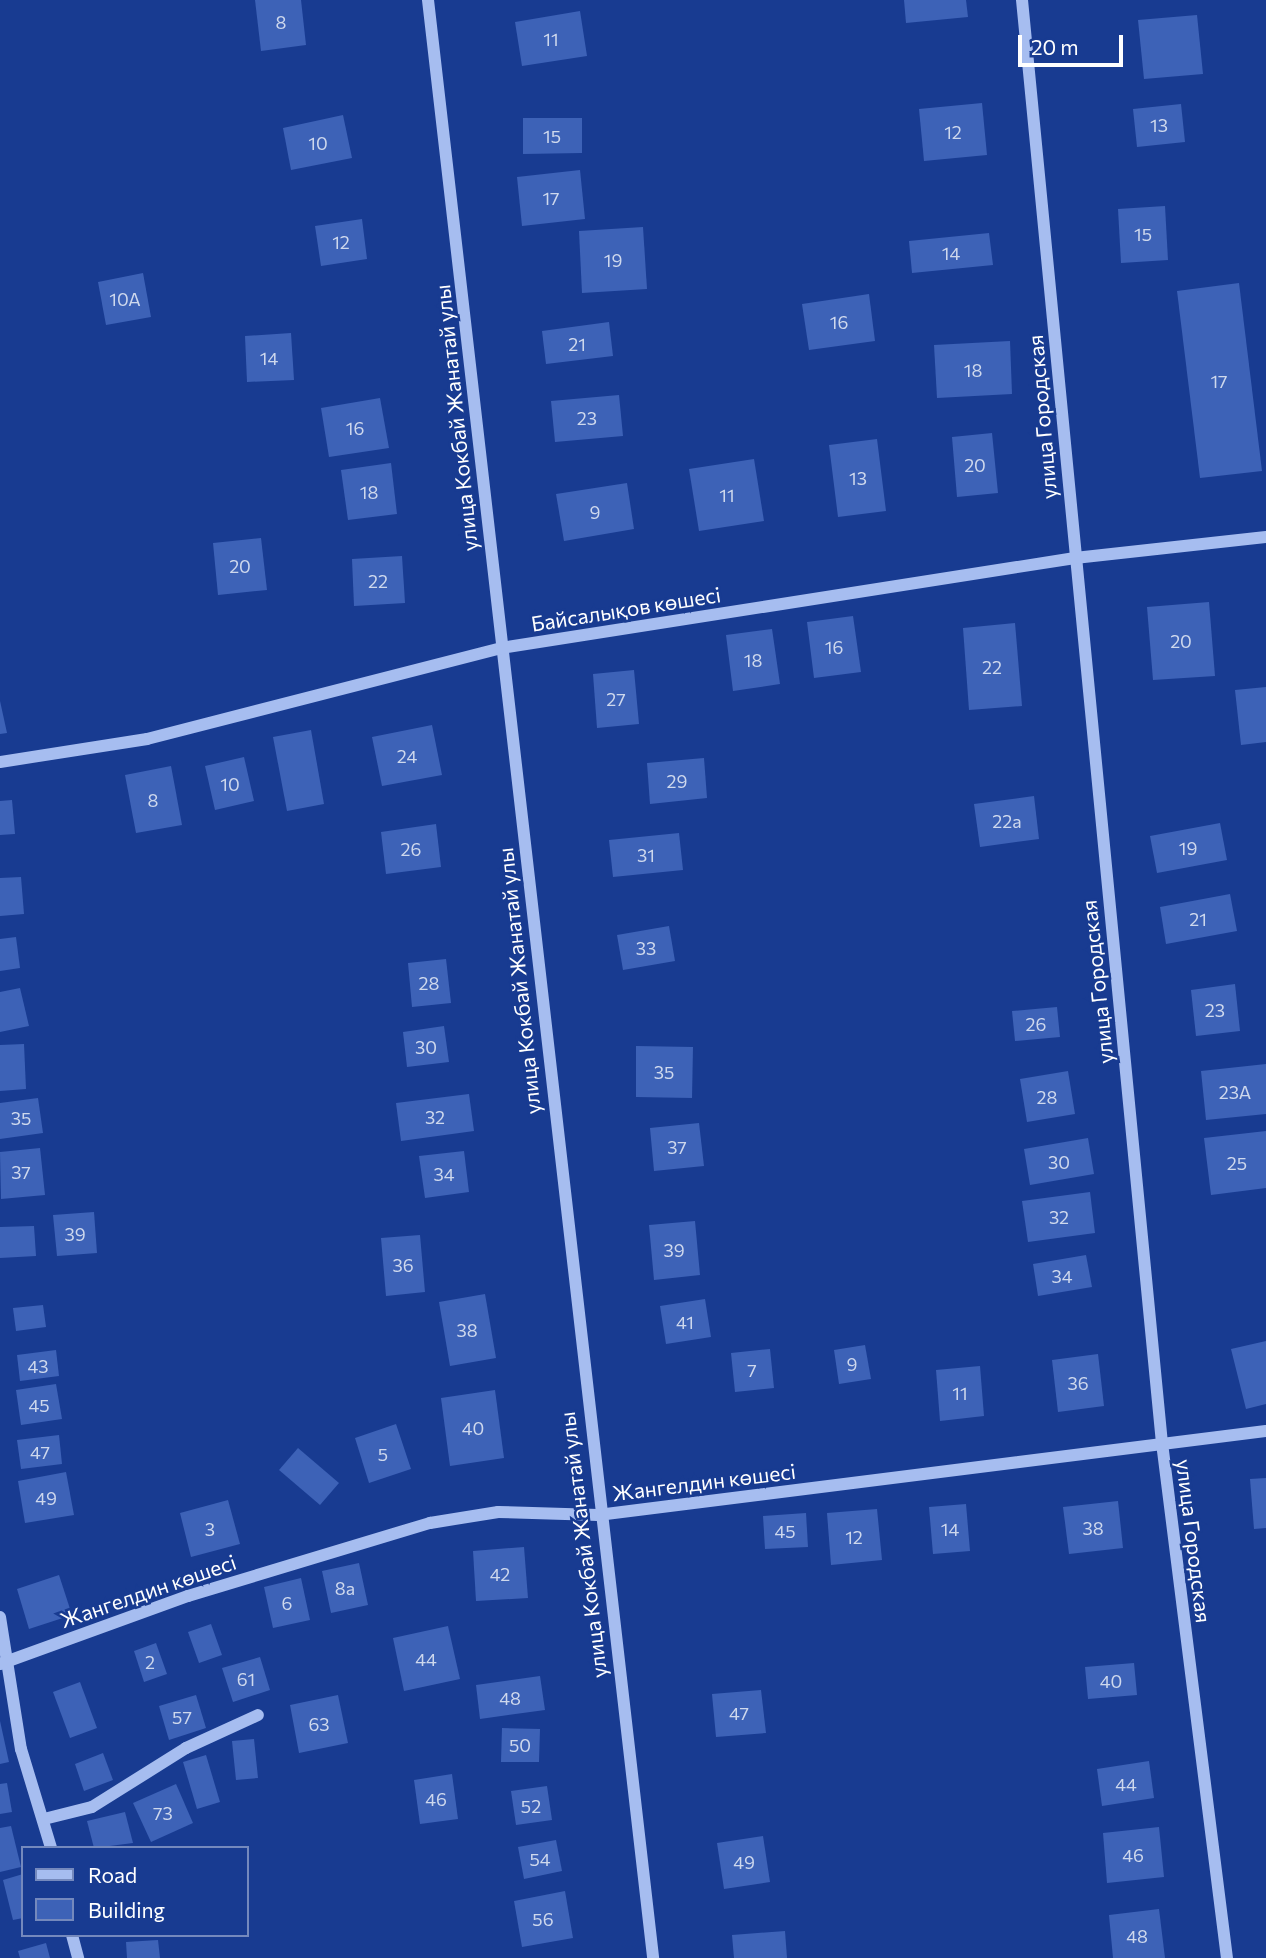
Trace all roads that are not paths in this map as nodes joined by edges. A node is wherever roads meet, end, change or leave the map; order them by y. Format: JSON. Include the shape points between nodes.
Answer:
{"nodes":[{"id":1,"x":428,"y":0,"type":"edge"},
{"id":2,"x":1022,"y":0,"type":"edge"},
{"id":3,"x":1266,"y":537,"type":"edge"},
{"id":4,"x":1075,"y":558,"type":"junction"},
{"id":5,"x":501,"y":648,"type":"junction"},
{"id":6,"x":0,"y":762,"type":"edge"},
{"id":7,"x":1266,"y":1431,"type":"edge"},
{"id":8,"x":1162,"y":1443,"type":"junction"},
{"id":9,"x":598,"y":1515,"type":"junction"},
{"id":10,"x":0,"y":1617,"type":"edge"},
{"id":11,"x":3,"y":1663,"type":"edge"},
{"id":12,"x":258,"y":1715,"type":"dead end"},
{"id":13,"x":44,"y":1819,"type":"junction"},
{"id":14,"x":51,"y":1846,"type":"edge"},
{"id":15,"x":73,"y":1937,"type":"edge"},
{"id":16,"x":78,"y":1958,"type":"edge"},
{"id":17,"x":653,"y":1958,"type":"edge"},
{"id":18,"x":1227,"y":1958,"type":"edge"}],
"edges":[{"from":1,"to":5,"type":"street","name":"улица Кокбай Жанатай улы"},
{"from":2,"to":4,"type":"street","name":"улица Городская"},
{"from":3,"to":4,"type":"street","name":"Байсалықов көшесі"},
{"from":4,"to":5,"type":"street","name":"Байсалықов көшесі"},
{"from":4,"to":8,"type":"street","name":"улица Городская"},
{"from":5,"to":6,"type":"street","name":"Байсалықов көшесі","via":[[147,739]]},
{"from":5,"to":9,"type":"street","name":"улица Кокбай Жанатай улы"},
{"from":7,"to":8,"type":"street","name":"Жангелдин көшесі"},
{"from":8,"to":9,"type":"street","name":"Жангелдин көшесі"},
{"from":8,"to":18,"type":"street","name":"улица Городская"},
{"from":9,"to":11,"type":"street","name":"Жангелдин көшесі","via":[[498,1512],[430,1523],[188,1595]]},
{"from":9,"to":17,"type":"street","name":"улица Кокбай Жанатай улы"},
{"from":10,"to":11,"type":"street"},
{"from":11,"to":13,"type":"street","via":[[21,1749]]},
{"from":12,"to":13,"type":"street","via":[[186,1748],[92,1807]]},
{"from":13,"to":14,"type":"street"},
{"from":15,"to":16,"type":"street"}]}
